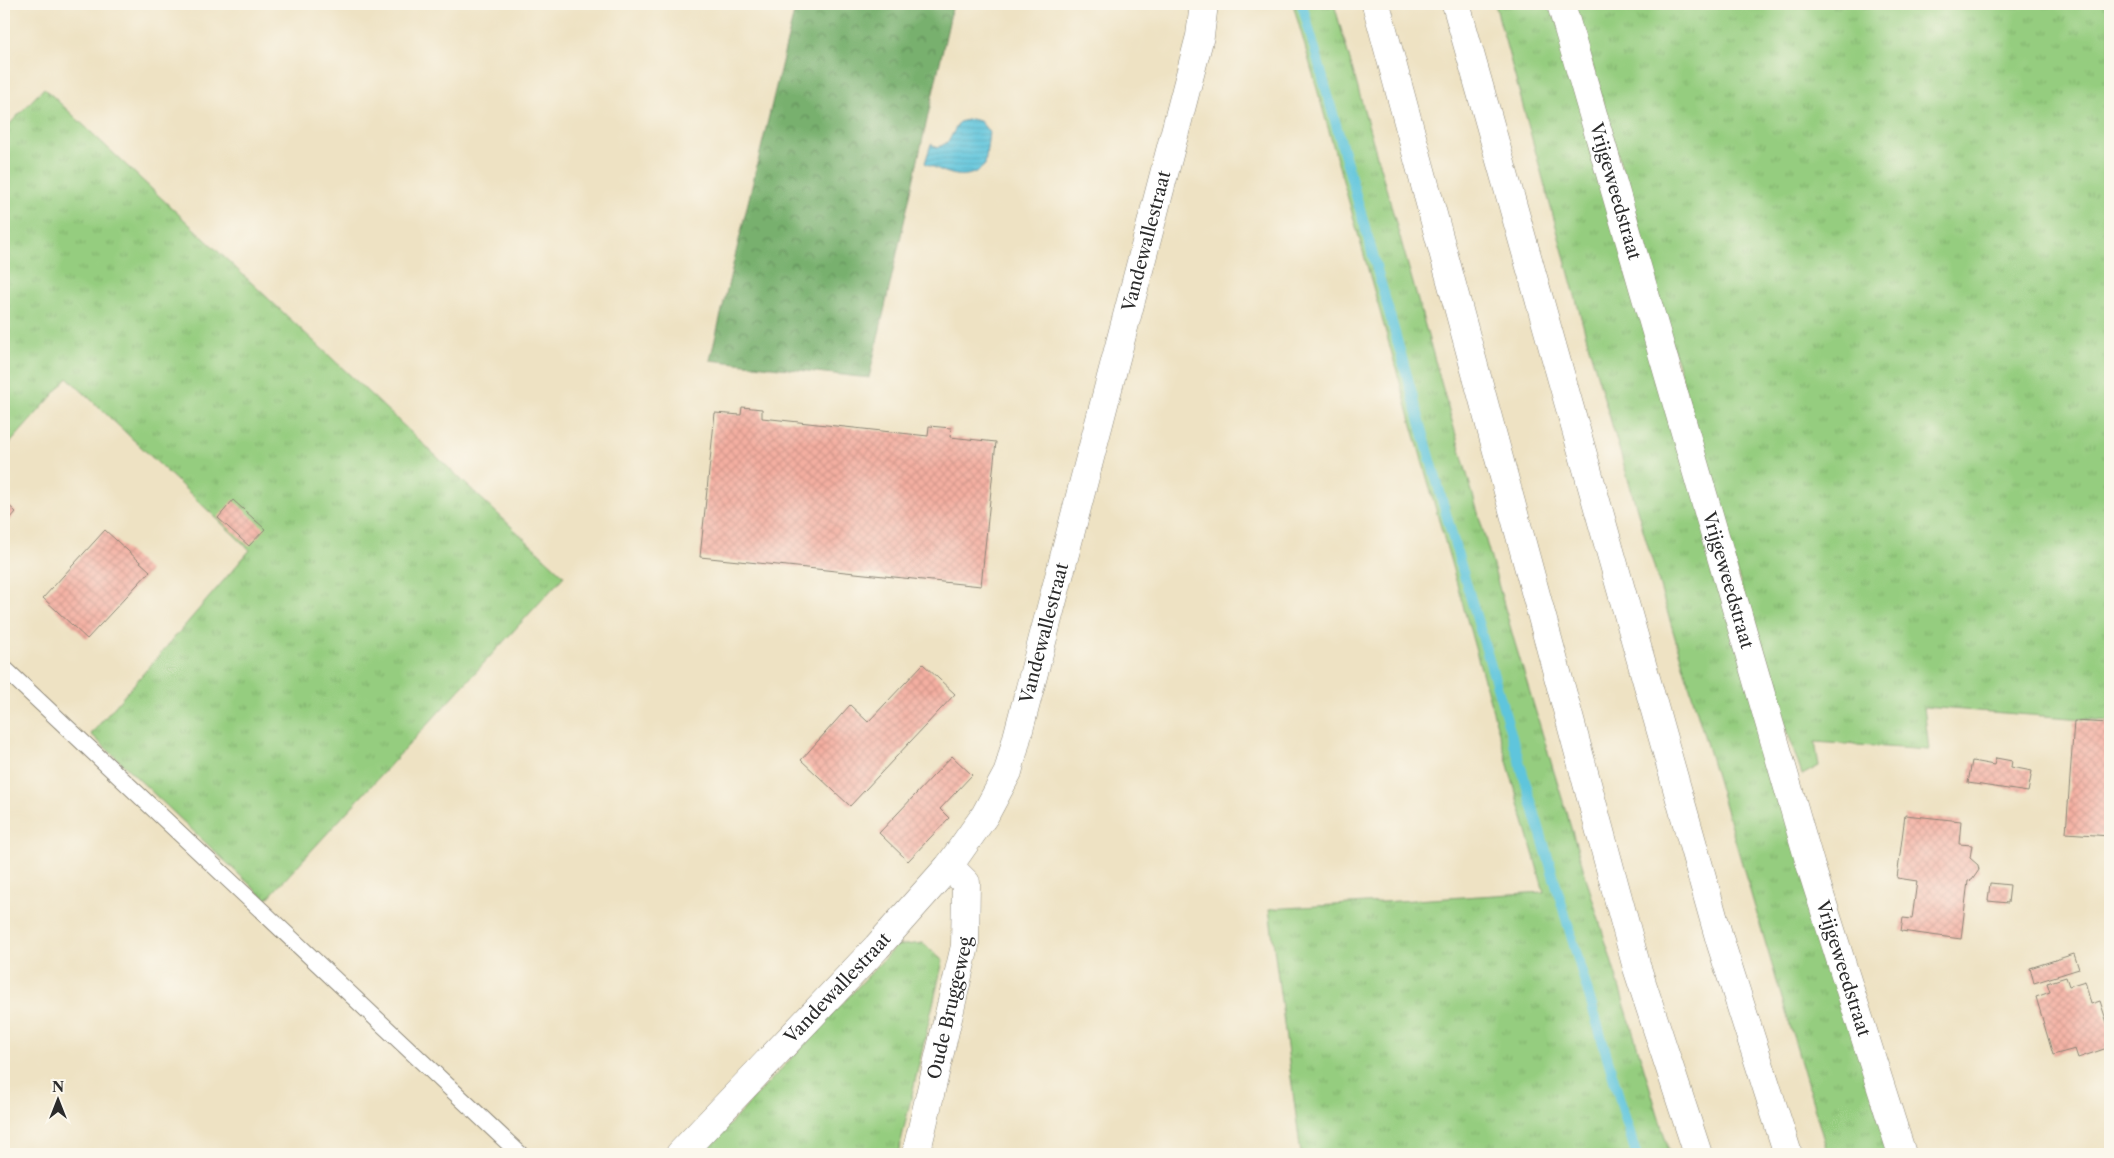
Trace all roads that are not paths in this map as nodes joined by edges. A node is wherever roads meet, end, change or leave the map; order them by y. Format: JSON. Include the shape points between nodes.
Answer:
{"nodes":[{"id":1,"x":1204,"y":4,"type":"edge"},
{"id":2,"x":1376,"y":4,"type":"edge"},
{"id":3,"x":1456,"y":4,"type":"edge"},
{"id":4,"x":1561,"y":4,"type":"edge"},
{"id":5,"x":4,"y":668,"type":"edge"},
{"id":6,"x":949,"y":866,"type":"junction"},
{"id":7,"x":520,"y":1154,"type":"edge"},
{"id":8,"x":680,"y":1154,"type":"edge"},
{"id":9,"x":916,"y":1154,"type":"edge"},
{"id":10,"x":1698,"y":1154,"type":"edge"},
{"id":11,"x":1788,"y":1154,"type":"edge"},
{"id":12,"x":1902,"y":1154,"type":"edge"}],
"edges":[{"from":1,"to":6,"type":"main road","name":"Vandewallestraat","via":[[1200,36],[1008,772],[986,815]]},
{"from":2,"to":10,"type":"main road","via":[[1637,968]]},
{"from":3,"to":11,"type":"main road","via":[[1720,941]]},
{"from":4,"to":12,"type":"main road","name":"Vrijgeweedstraat","via":[[1811,867]]},
{"from":5,"to":7,"type":"lane"},
{"from":6,"to":8,"type":"main road","name":"Vandewallestraat","via":[[877,947]]},
{"from":6,"to":9,"type":"main road","name":"Oude Bruggeweg","via":[[966,883],[965,946]]}]}
